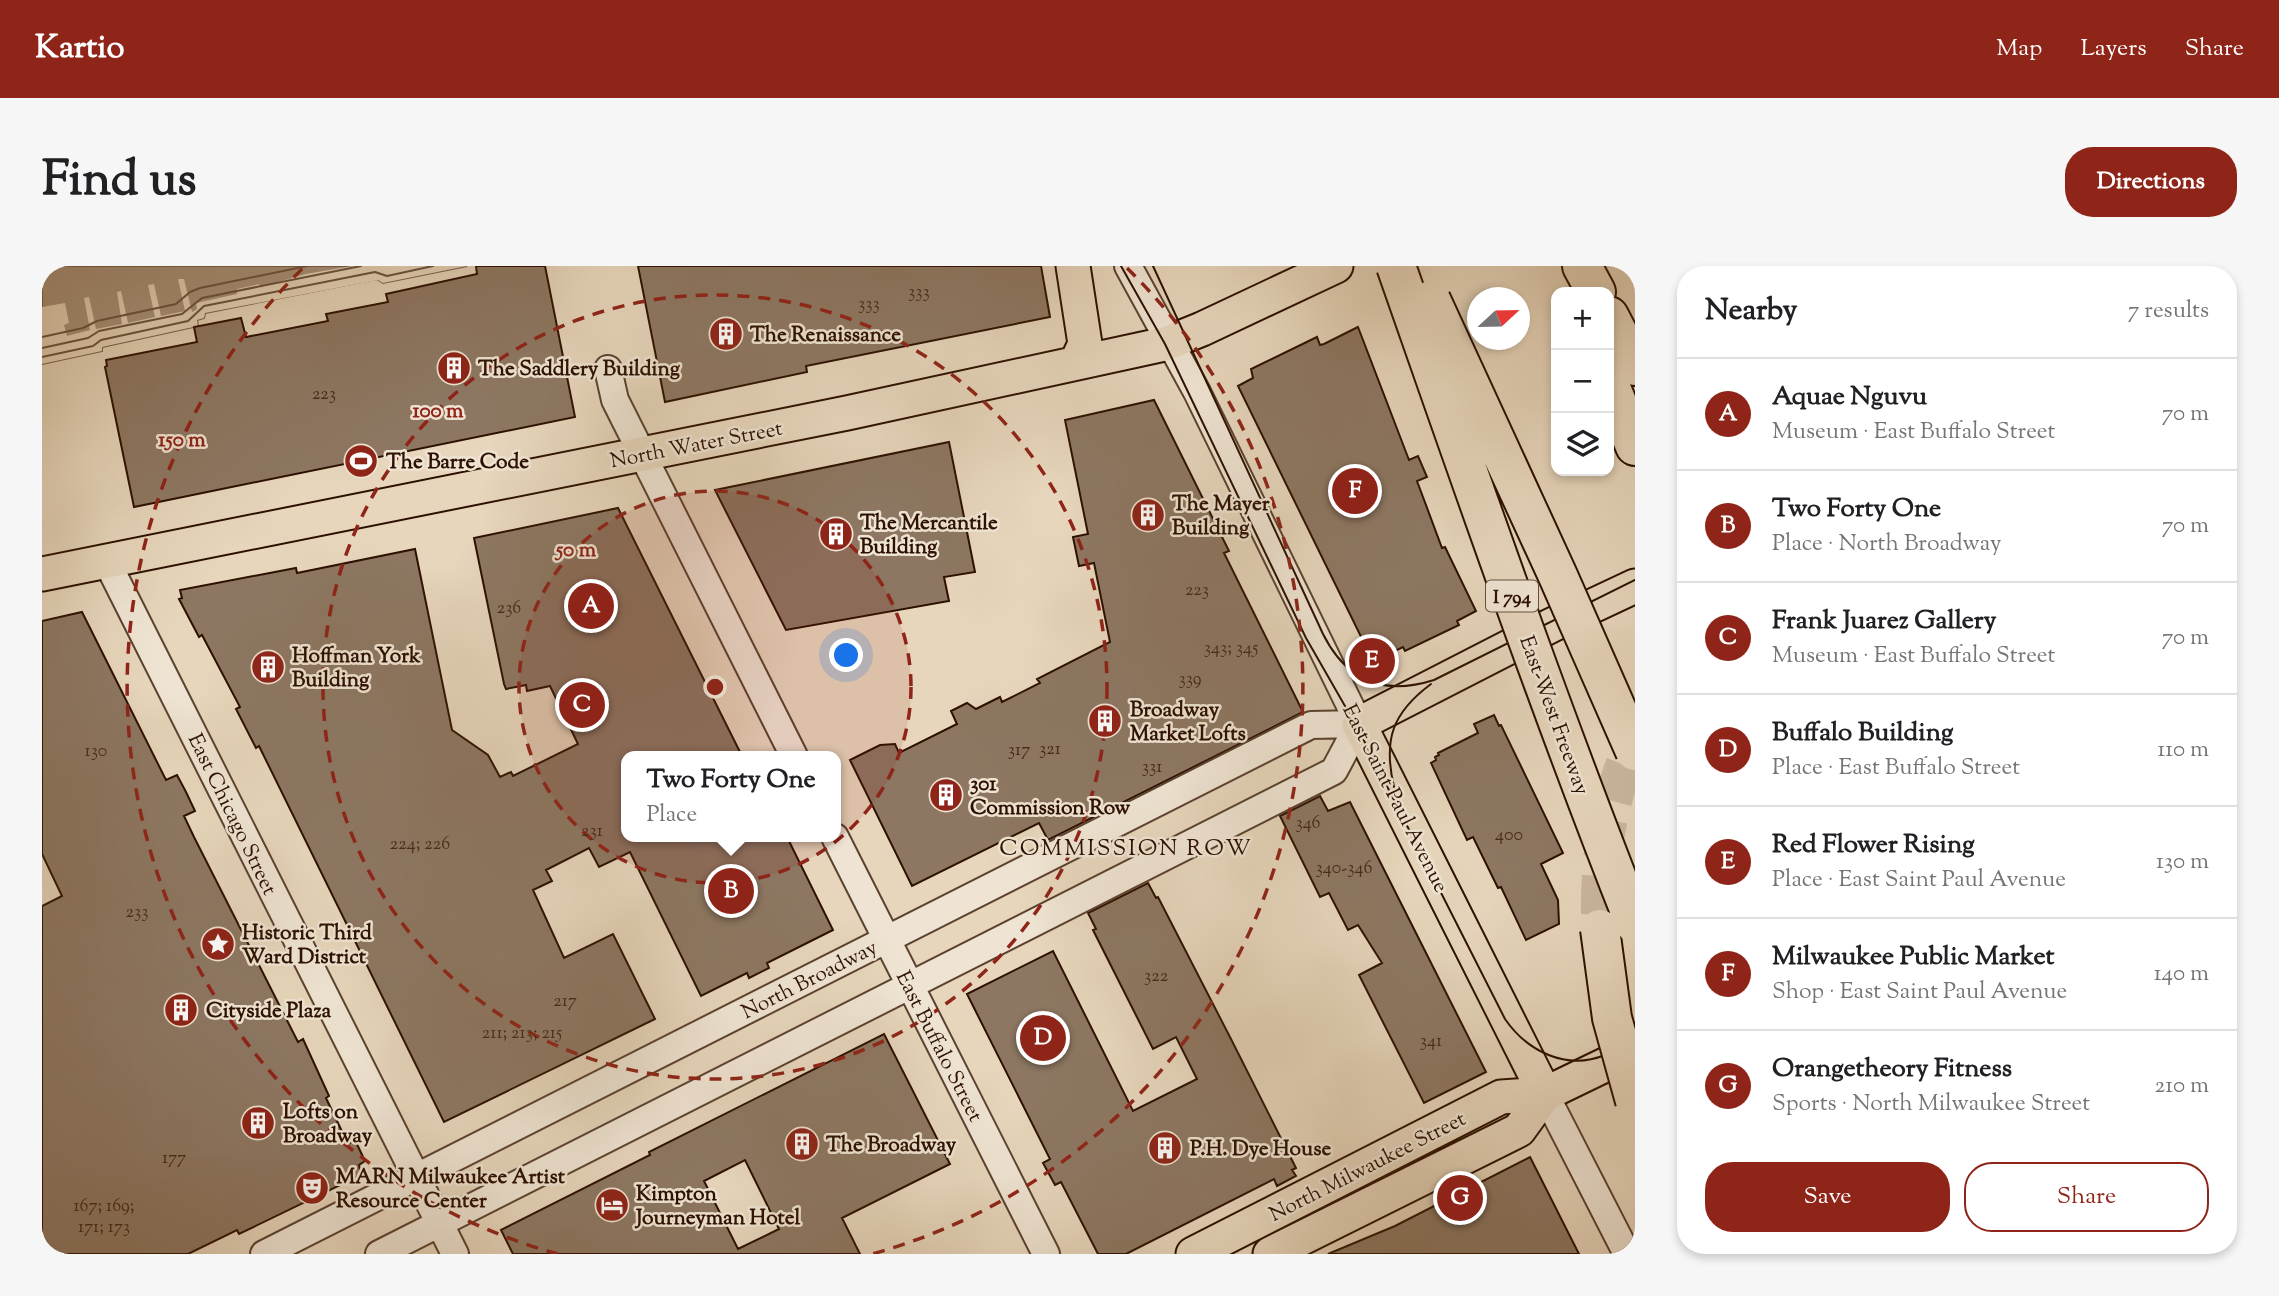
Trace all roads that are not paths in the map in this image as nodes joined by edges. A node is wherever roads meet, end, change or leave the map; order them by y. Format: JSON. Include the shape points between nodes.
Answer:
{"nodes":[{"id":1,"x":1073,"y":266,"type":"edge"},
{"id":2,"x":1128,"y":266,"type":"edge"},
{"id":3,"x":1336,"y":266,"type":"edge"},
{"id":4,"x":1396,"y":266,"type":"edge"},
{"id":5,"x":1415,"y":266,"type":"edge"},
{"id":6,"x":1560,"y":266,"type":"edge"},
{"id":7,"x":1582,"y":266,"type":"edge"},
{"id":8,"x":1569,"y":287,"type":"edge"},
{"id":9,"x":1593,"y":287,"type":"edge"},
{"id":10,"x":1614,"y":326,"type":"edge"},
{"id":11,"x":1171,"y":342,"type":"junction"},
{"id":12,"x":1076,"y":363,"type":"junction"},
{"id":13,"x":1635,"y":366,"type":"edge"},
{"id":14,"x":608,"y":369,"type":"dead end"},
{"id":15,"x":1614,"y":395,"type":"edge"},
{"id":16,"x":1635,"y":446,"type":"edge"},
{"id":17,"x":642,"y":455,"type":"junction"},
{"id":18,"x":107,"y":562,"type":"junction"},
{"id":19,"x":42,"y":575,"type":"edge"},
{"id":20,"x":1635,"y":586,"type":"edge"},
{"id":21,"x":1359,"y":724,"type":"junction"},
{"id":22,"x":791,"y":751,"type":"edge"},
{"id":23,"x":1635,"y":751,"type":"edge"},
{"id":24,"x":838,"y":842,"type":"edge"},
{"id":25,"x":1611,"y":922,"type":"edge"},
{"id":26,"x":887,"y":940,"type":"junction"},
{"id":27,"x":910,"y":985,"type":"junction"},
{"id":28,"x":1609,"y":1062,"type":"dead end"},
{"id":29,"x":1545,"y":1094,"type":"junction"},
{"id":30,"x":1635,"y":1101,"type":"edge"},
{"id":31,"x":415,"y":1177,"type":"junction"},
{"id":32,"x":439,"y":1223,"type":"junction"},
{"id":33,"x":264,"y":1254,"type":"edge"},
{"id":34,"x":379,"y":1254,"type":"edge"},
{"id":35,"x":455,"y":1254,"type":"edge"},
{"id":36,"x":1046,"y":1254,"type":"edge"},
{"id":37,"x":1193,"y":1254,"type":"edge"},
{"id":38,"x":1270,"y":1254,"type":"edge"},
{"id":39,"x":1627,"y":1254,"type":"edge"}],
"edges":[{"from":1,"to":12,"type":"main road","via":[[1085,344]]},
{"from":2,"to":11,"type":"street","name":"East Saint Paul Avenue"},
{"from":3,"to":11,"type":"main road","name":"North Water Street"},
{"from":4,"to":25,"type":"highway","name":"East-West Freeway","number":"I 794","bridge":true,"via":[[1563,737]]},
{"from":5,"to":23,"type":"highway","bridge":true},
{"from":6,"to":8,"type":"highway"},
{"from":7,"to":9,"type":"highway"},
{"from":10,"to":13,"type":"highway"},
{"from":11,"to":12,"type":"main road","name":"North Water Street"},
{"from":11,"to":21,"type":"street","name":"East Saint Paul Avenue"},
{"from":12,"to":17,"type":"main road","name":"North Water Street"},
{"from":14,"to":17,"type":"street","via":[[614,400]]},
{"from":15,"to":16,"type":"highway"},
{"from":17,"to":18,"type":"main road","name":"North Water Street"},
{"from":17,"to":22,"type":"street"},
{"from":18,"to":19,"type":"main road","name":"North Water Street"},
{"from":18,"to":31,"type":"street","name":"East Chicago Street"},
{"from":20,"to":21,"type":"main road","name":"North Broadway"},
{"from":21,"to":26,"type":"street","name":"North Broadway","via":[[1311,725]]},
{"from":21,"to":27,"type":"street","via":[[1334,771]]},
{"from":21,"to":29,"type":"main road","name":"East Saint Paul Avenue"},
{"from":24,"to":26,"type":"street","name":"East Buffalo Street"},
{"from":25,"to":30,"type":"highway","name":"East-West Freeway","bridge":true,"via":[[1612,1018]]},
{"from":26,"to":27,"type":"street","name":"East Buffalo Street"},
{"from":26,"to":31,"type":"street","name":"North Broadway"},
{"from":27,"to":32,"type":"street"},
{"from":27,"to":36,"type":"street","name":"East Buffalo Street"},
{"from":28,"to":29,"type":"main road","name":"North Milwaukee Street"},
{"from":29,"to":37,"type":"main road","name":"North Milwaukee Street","via":[[1501,1097]]},
{"from":29,"to":38,"type":"main road","name":"North Milwaukee Street","via":[[1519,1130]]},
{"from":29,"to":39,"type":"street","name":"East Saint Paul Avenue"},
{"from":31,"to":32,"type":"street","name":"East Chicago Street"},
{"from":31,"to":33,"type":"street","name":"North Broadway"},
{"from":32,"to":34,"type":"street"},
{"from":32,"to":35,"type":"street","name":"East Chicago Street"}]}
